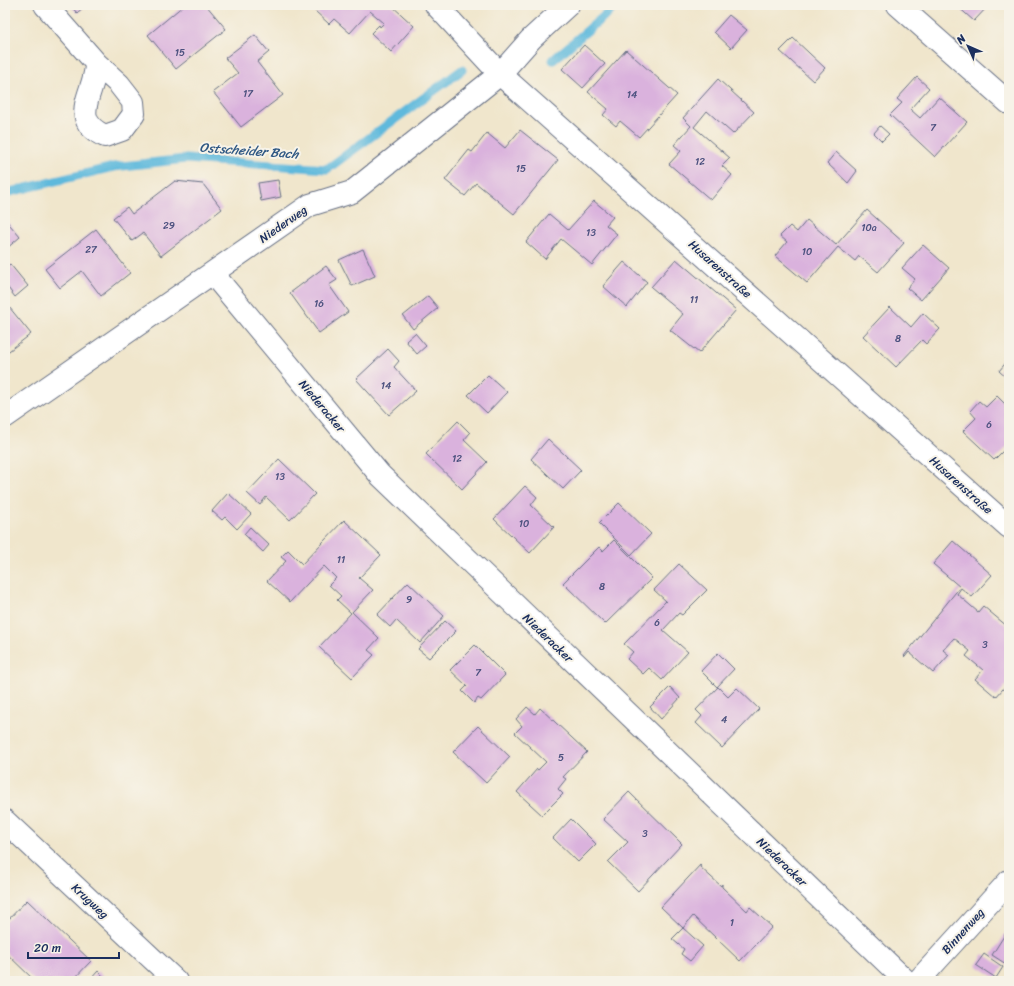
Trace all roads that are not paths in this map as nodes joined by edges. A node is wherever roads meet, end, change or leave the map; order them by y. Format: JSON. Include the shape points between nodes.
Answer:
{"nodes":[{"id":1,"x":45,"y":5,"type":"edge"},
{"id":2,"x":436,"y":5,"type":"edge"},
{"id":3,"x":568,"y":5,"type":"edge"},
{"id":4,"x":898,"y":5,"type":"edge"},
{"id":5,"x":96,"y":63,"type":"dead end"},
{"id":6,"x":500,"y":74,"type":"junction"},
{"id":7,"x":1009,"y":103,"type":"edge"},
{"id":8,"x":213,"y":274,"type":"junction"},
{"id":9,"x":5,"y":417,"type":"edge"},
{"id":10,"x":1009,"y":527,"type":"edge"},
{"id":11,"x":7,"y":825,"type":"edge"},
{"id":12,"x":1009,"y":881,"type":"edge"},
{"id":13,"x":176,"y":981,"type":"edge"},
{"id":14,"x":906,"y":981,"type":"edge"},
{"id":15,"x":918,"y":981,"type":"edge"}],
"edges":[{"from":1,"to":5,"type":"street"},
{"from":2,"to":6,"type":"street","name":"Husarenstraße"},
{"from":3,"to":6,"type":"street","name":"Niederweg","via":[[531,39]]},
{"from":4,"to":7,"type":"street"},
{"from":6,"to":8,"type":"street","name":"Niederweg","via":[[352,192],[310,205]]},
{"from":6,"to":10,"type":"street","name":"Husarenstraße"},
{"from":8,"to":9,"type":"street","name":"Niederweg"},
{"from":8,"to":14,"type":"street","name":"Niederacker","via":[[380,476]]},
{"from":11,"to":13,"type":"street","name":"Krugweg"},
{"from":12,"to":15,"type":"street","name":"Binnenweg"}]}
